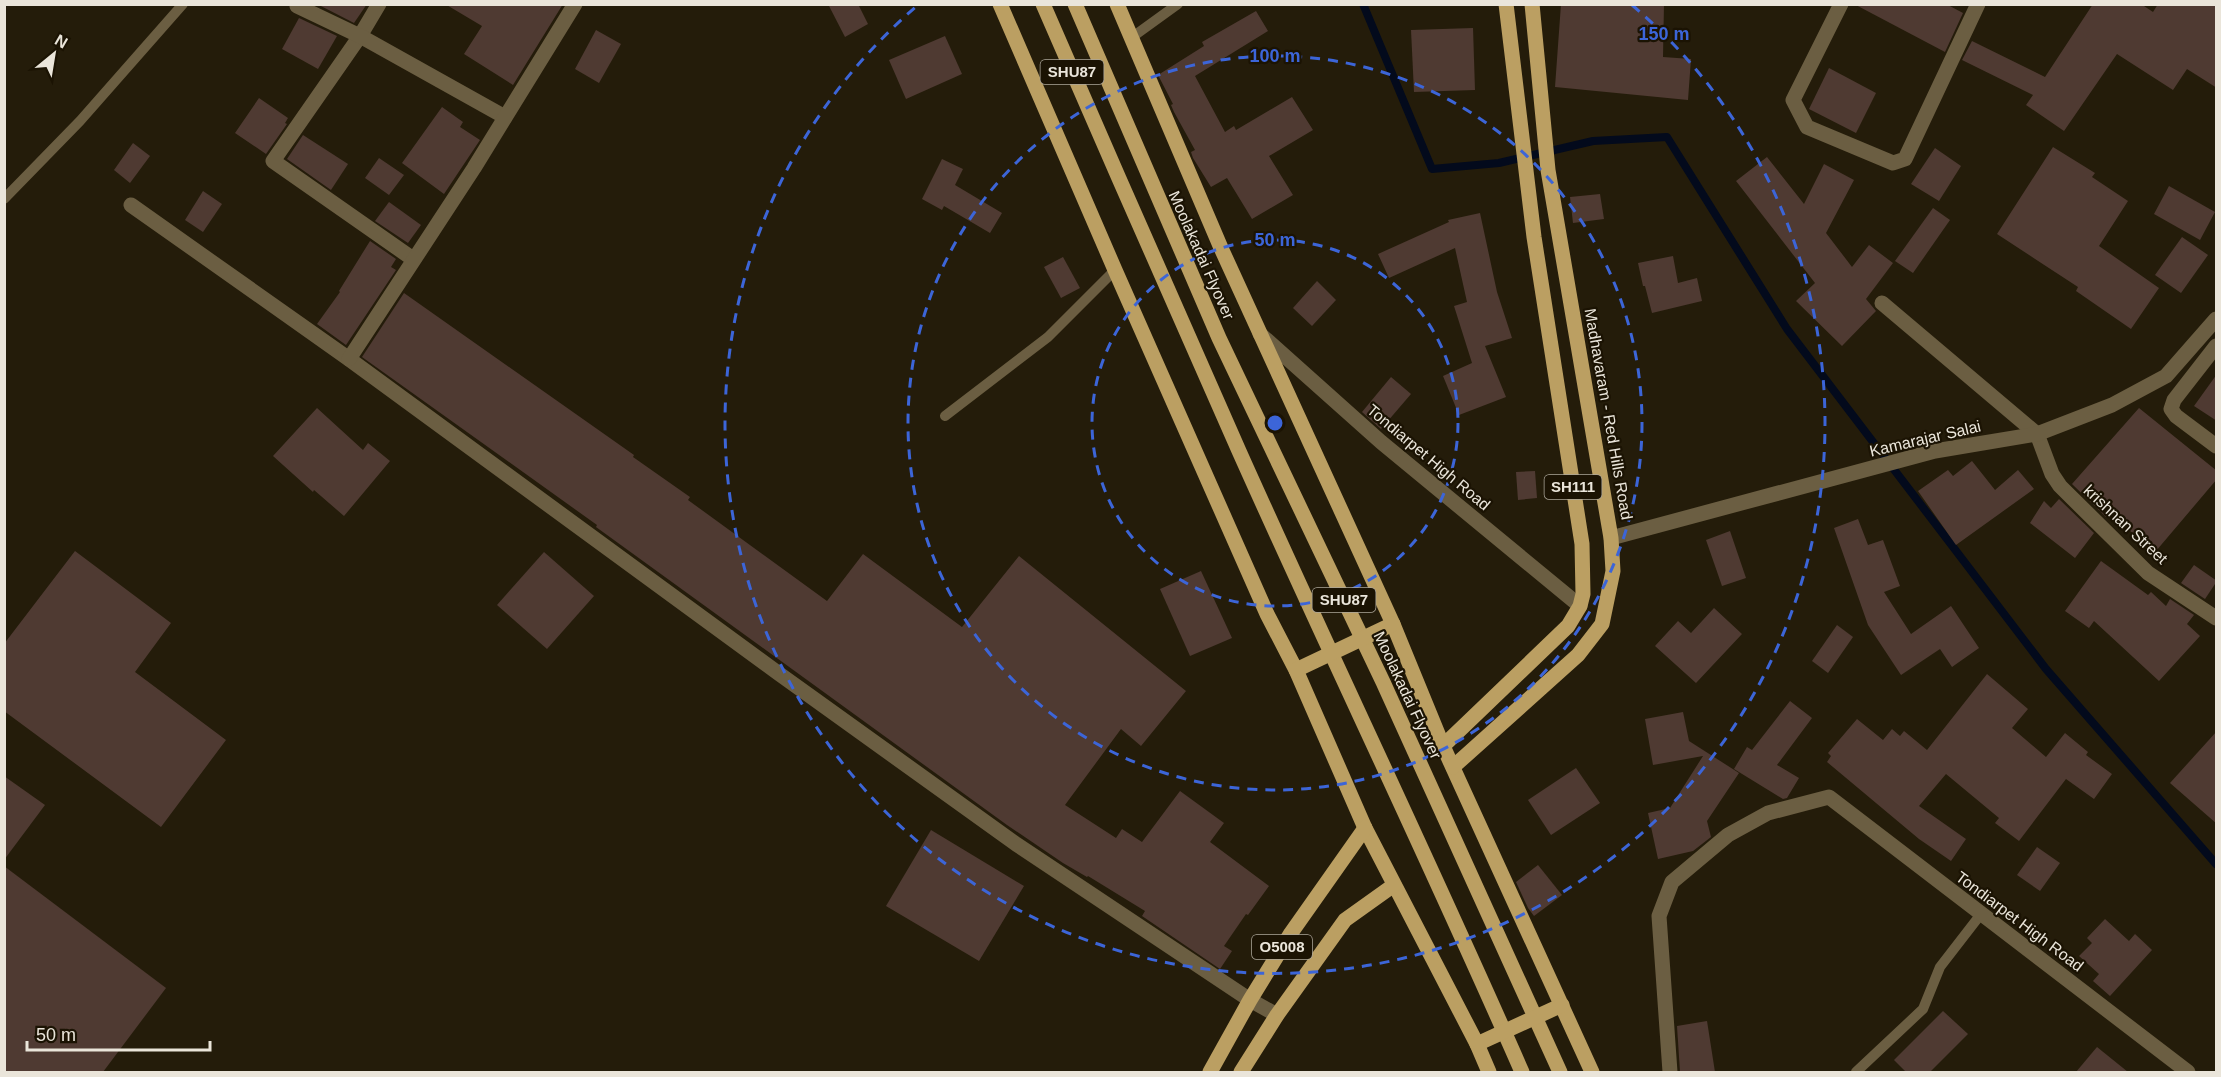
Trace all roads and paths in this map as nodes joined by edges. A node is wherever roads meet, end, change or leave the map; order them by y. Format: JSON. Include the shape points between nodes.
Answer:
{"nodes":[{"id":1,"x":183,"y":4,"type":"edge"},
{"id":2,"x":379,"y":4,"type":"edge"},
{"id":3,"x":575,"y":4,"type":"edge"},
{"id":4,"x":1000,"y":4,"type":"edge"},
{"id":5,"x":1042,"y":4,"type":"edge"},
{"id":6,"x":1075,"y":4,"type":"edge"},
{"id":7,"x":1117,"y":4,"type":"edge"},
{"id":8,"x":1178,"y":4,"type":"edge"},
{"id":9,"x":1506,"y":4,"type":"edge"},
{"id":10,"x":1532,"y":4,"type":"edge"},
{"id":11,"x":1841,"y":4,"type":"edge"},
{"id":12,"x":1978,"y":4,"type":"edge"},
{"id":13,"x":297,"y":6,"type":"dead end"},
{"id":14,"x":360,"y":36,"type":"junction"},
{"id":15,"x":1131,"y":38,"type":"junction"},
{"id":16,"x":505,"y":117,"type":"junction"},
{"id":17,"x":4,"y":199,"type":"edge"},
{"id":18,"x":131,"y":205,"type":"dead end"},
{"id":19,"x":413,"y":259,"type":"junction"},
{"id":20,"x":1115,"y":270,"type":"junction"},
{"id":21,"x":1882,"y":303,"type":"dead end"},
{"id":22,"x":2217,"y":319,"type":"edge"},
{"id":23,"x":1258,"y":332,"type":"junction"},
{"id":24,"x":2217,"y":346,"type":"edge"},
{"id":25,"x":349,"y":359,"type":"junction"},
{"id":26,"x":945,"y":416,"type":"dead end"},
{"id":27,"x":2037,"y":434,"type":"junction"},
{"id":28,"x":2217,"y":446,"type":"edge"},
{"id":29,"x":1611,"y":538,"type":"junction"},
{"id":30,"x":1580,"y":606,"type":"junction"},
{"id":31,"x":2217,"y":618,"type":"edge"},
{"id":32,"x":1393,"y":624,"type":"junction"},
{"id":33,"x":1296,"y":670,"type":"junction"},
{"id":34,"x":1443,"y":746,"type":"junction"},
{"id":35,"x":1453,"y":766,"type":"junction"},
{"id":36,"x":1365,"y":828,"type":"junction"},
{"id":37,"x":1394,"y":885,"type":"junction"},
{"id":38,"x":1981,"y":914,"type":"junction"},
{"id":39,"x":1250,"y":1000,"type":"junction"},
{"id":40,"x":1562,"y":1005,"type":"junction"},
{"id":41,"x":1277,"y":1015,"type":"junction"},
{"id":42,"x":1477,"y":1044,"type":"junction"},
{"id":43,"x":1210,"y":1072,"type":"edge"},
{"id":44,"x":1241,"y":1072,"type":"edge"},
{"id":45,"x":1489,"y":1072,"type":"edge"},
{"id":46,"x":1522,"y":1072,"type":"edge"},
{"id":47,"x":1560,"y":1072,"type":"edge"},
{"id":48,"x":1592,"y":1072,"type":"edge"},
{"id":49,"x":1670,"y":1072,"type":"edge"},
{"id":50,"x":1856,"y":1072,"type":"edge"},
{"id":51,"x":2188,"y":1072,"type":"edge"}],
"edges":[{"from":1,"to":17,"type":"lane","via":[[80,121]]},
{"from":2,"to":14,"type":"street"},
{"from":3,"to":16,"type":"street"},
{"from":4,"to":20,"type":"main road"},
{"from":5,"to":46,"type":"main road","number":"SHU87","via":[[1240,452]]},
{"from":6,"to":47,"type":"main road","name":"Moolakadai Flyover","number":"SHU87","via":[[1219,339],[1383,682]]},
{"from":7,"to":15,"type":"main road"},
{"from":8,"to":15,"type":"lane"},
{"from":9,"to":30,"type":"main road","number":"SH111","via":[[1534,237],[1582,544]]},
{"from":10,"to":29,"type":"main road","name":"Madhavaram - Red Hills Road","number":"SH111","via":[[1548,170]]},
{"from":11,"to":12,"type":"street","via":[[1793,100],[1807,127],[1893,163],[1905,159]]},
{"from":13,"to":14,"type":"street"},
{"from":14,"to":16,"type":"street"},
{"from":14,"to":19,"type":"street","via":[[273,161]]},
{"from":15,"to":23,"type":"main road"},
{"from":16,"to":19,"type":"street"},
{"from":18,"to":25,"type":"street"},
{"from":19,"to":25,"type":"street"},
{"from":20,"to":26,"type":"lane","via":[[1048,337]]},
{"from":20,"to":33,"type":"main road"},
{"from":21,"to":27,"type":"street"},
{"from":22,"to":27,"type":"street","name":"Kamarajar Salai","via":[[2166,376],[2112,405]]},
{"from":23,"to":30,"type":"street","name":"Tondiarpet High Road","via":[[1381,442]]},
{"from":23,"to":32,"type":"main road"},
{"from":24,"to":28,"type":"street","via":[[2171,409]]},
{"from":25,"to":39,"type":"street","via":[[1016,844]]},
{"from":27,"to":29,"type":"street","name":"Kamarajar Salai","via":[[1935,451]]},
{"from":27,"to":31,"type":"street","name":"krishnan Street","via":[[2060,486],[2148,573]]},
{"from":29,"to":35,"type":"main road","name":"Madhavaram - Red Hills Road","number":"SH111","via":[[1612,571],[1602,624],[1578,655]]},
{"from":30,"to":34,"type":"main road","number":"SH111","via":[[1568,626]]},
{"from":32,"to":33,"type":"main road"},
{"from":32,"to":34,"type":"main road"},
{"from":33,"to":36,"type":"main road"},
{"from":34,"to":35,"type":"main road"},
{"from":35,"to":40,"type":"main road"},
{"from":36,"to":37,"type":"main road"},
{"from":36,"to":39,"type":"main road","number":"O5008","via":[[1291,933]]},
{"from":37,"to":41,"type":"main road","number":"O5008","via":[[1345,920]]},
{"from":37,"to":42,"type":"main road"},
{"from":38,"to":49,"type":"street","name":"Tondiarpet High Road","via":[[1829,797],[1768,813],[1728,835],[1672,882],[1659,916]]},
{"from":38,"to":50,"type":"lane","via":[[1940,967],[1923,1009]]},
{"from":38,"to":51,"type":"street","name":"Tondiarpet High Road"},
{"from":39,"to":41,"type":"street"},
{"from":39,"to":43,"type":"main road","number":"O5008"},
{"from":40,"to":42,"type":"main road"},
{"from":40,"to":48,"type":"main road"},
{"from":41,"to":44,"type":"main road","number":"O5008"},
{"from":42,"to":45,"type":"main road"}]}
